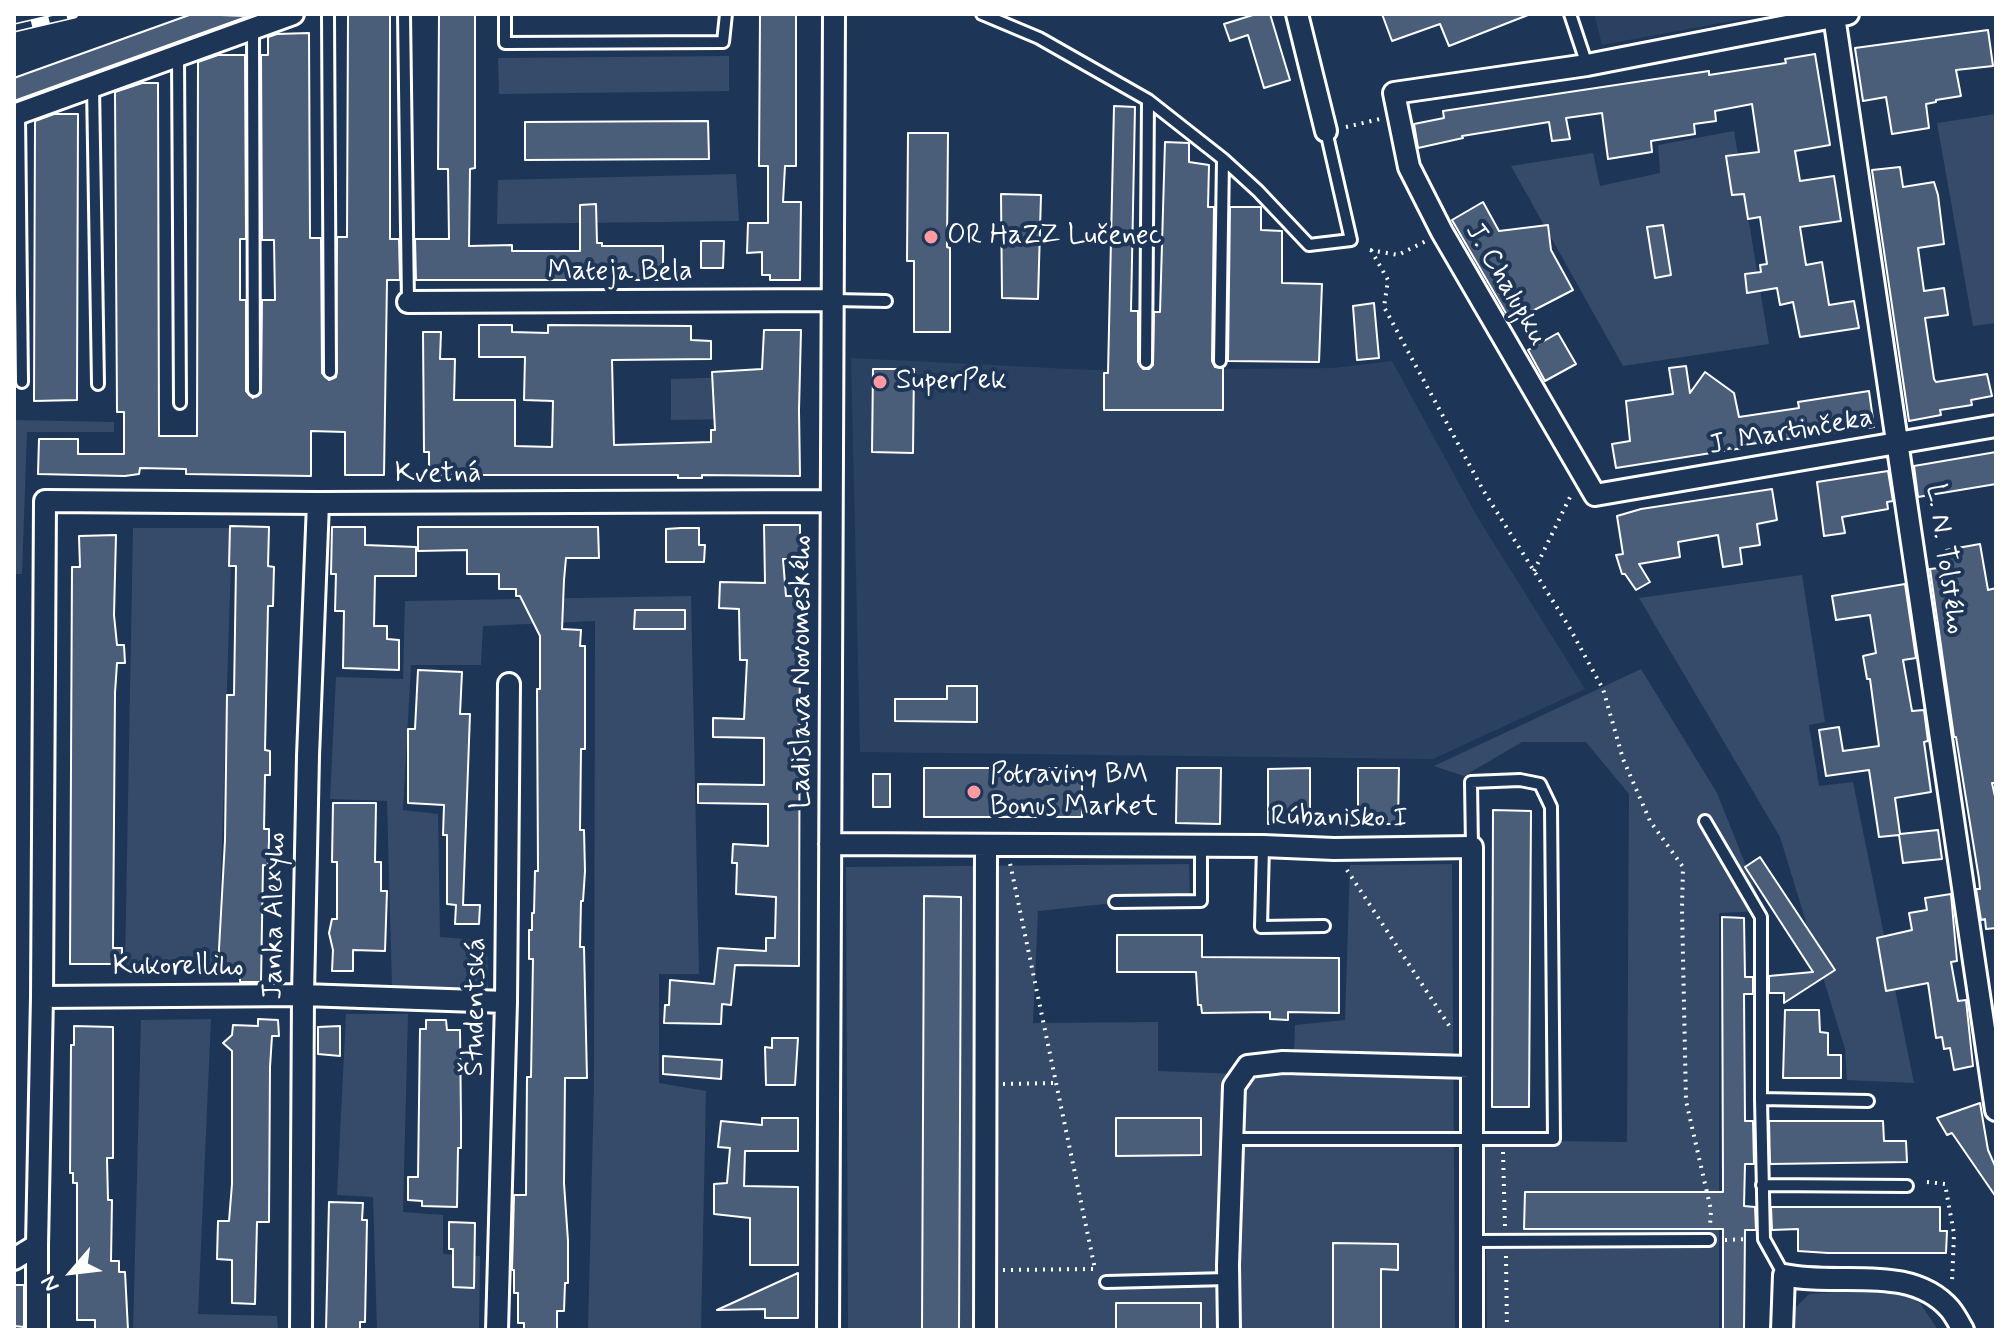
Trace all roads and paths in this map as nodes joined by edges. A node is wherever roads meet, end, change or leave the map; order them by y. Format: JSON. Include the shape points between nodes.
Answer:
{"nodes":[{"id":1,"x":293,"y":14,"type":"edge"},
{"id":2,"x":328,"y":14,"type":"edge"},
{"id":3,"x":404,"y":14,"type":"edge"},
{"id":4,"x":505,"y":14,"type":"edge"},
{"id":5,"x":726,"y":14,"type":"edge"},
{"id":6,"x":834,"y":14,"type":"edge"},
{"id":7,"x":982,"y":14,"type":"edge"},
{"id":8,"x":1297,"y":14,"type":"edge"},
{"id":9,"x":1570,"y":14,"type":"edge"},
{"id":10,"x":1839,"y":15,"type":"edge"},
{"id":11,"x":253,"y":28,"type":"junction"},
{"id":12,"x":178,"y":55,"type":"junction"},
{"id":13,"x":1587,"y":65,"type":"junction"},
{"id":14,"x":93,"y":86,"type":"junction"},
{"id":15,"x":1148,"y":100,"type":"junction"},
{"id":16,"x":16,"y":114,"type":"edge"},
{"id":17,"x":1398,"y":114,"type":"junction"},
{"id":18,"x":1326,"y":131,"type":"junction"},
{"id":19,"x":1223,"y":159,"type":"junction"},
{"id":20,"x":1442,"y":232,"type":"junction"},
{"id":21,"x":1351,"y":240,"type":"junction"},
{"id":22,"x":1371,"y":250,"type":"junction"},
{"id":23,"x":833,"y":300,"type":"junction"},
{"id":24,"x":886,"y":301,"type":"dead end"},
{"id":25,"x":408,"y":302,"type":"joint"},
{"id":26,"x":1220,"y":361,"type":"dead end"},
{"id":27,"x":1146,"y":362,"type":"dead end"},
{"id":28,"x":330,"y":372,"type":"dead end"},
{"id":29,"x":22,"y":382,"type":"dead end"},
{"id":30,"x":98,"y":384,"type":"dead end"},
{"id":31,"x":254,"y":390,"type":"dead end"},
{"id":32,"x":180,"y":403,"type":"dead end"},
{"id":33,"x":1996,"y":426,"type":"edge"},
{"id":34,"x":1899,"y":443,"type":"junction"},
{"id":35,"x":1592,"y":489,"type":"junction"},
{"id":36,"x":831,"y":501,"type":"junction"},
{"id":37,"x":318,"y":503,"type":"junction"},
{"id":38,"x":1534,"y":571,"type":"junction"},
{"id":39,"x":509,"y":684,"type":"dead end"},
{"id":40,"x":1705,"y":821,"type":"dead end"},
{"id":41,"x":830,"y":844,"type":"junction"},
{"id":42,"x":996,"y":844,"type":"junction"},
{"id":43,"x":1201,"y":846,"type":"junction"},
{"id":44,"x":1263,"y":846,"type":"junction"},
{"id":45,"x":1472,"y":847,"type":"junction"},
{"id":46,"x":1334,"y":849,"type":"junction"},
{"id":47,"x":1115,"y":902,"type":"dead end"},
{"id":48,"x":1324,"y":926,"type":"dead end"},
{"id":49,"x":303,"y":995,"type":"junction"},
{"id":50,"x":42,"y":997,"type":"junction"},
{"id":51,"x":506,"y":1002,"type":"junction"},
{"id":52,"x":1470,"y":1063,"type":"junction"},
{"id":53,"x":1056,"y":1083,"type":"junction"},
{"id":54,"x":985,"y":1084,"type":"junction"},
{"id":55,"x":1761,"y":1099,"type":"junction"},
{"id":56,"x":1868,"y":1101,"type":"dead end"},
{"id":57,"x":1996,"y":1110,"type":"edge"},
{"id":58,"x":1234,"y":1139,"type":"junction"},
{"id":59,"x":1471,"y":1140,"type":"junction"},
{"id":60,"x":1503,"y":1140,"type":"junction"},
{"id":61,"x":1927,"y":1182,"type":"dead end"},
{"id":62,"x":1762,"y":1185,"type":"junction"},
{"id":63,"x":1907,"y":1186,"type":"dead end"},
{"id":64,"x":1764,"y":1239,"type":"junction"},
{"id":65,"x":1709,"y":1240,"type":"junction"},
{"id":66,"x":1473,"y":1241,"type":"junction"},
{"id":67,"x":1506,"y":1241,"type":"junction"},
{"id":68,"x":37,"y":1245,"type":"junction"},
{"id":69,"x":14,"y":1259,"type":"edge"},
{"id":70,"x":985,"y":1270,"type":"junction"},
{"id":71,"x":1228,"y":1272,"type":"junction"},
{"id":72,"x":1784,"y":1275,"type":"junction"},
{"id":73,"x":1106,"y":1282,"type":"dead end"},
{"id":74,"x":1950,"y":1309,"type":"junction"},
{"id":75,"x":37,"y":1330,"type":"edge"},
{"id":76,"x":301,"y":1330,"type":"edge"},
{"id":77,"x":497,"y":1330,"type":"edge"},
{"id":78,"x":828,"y":1330,"type":"edge"},
{"id":79,"x":985,"y":1330,"type":"edge"},
{"id":80,"x":1229,"y":1330,"type":"edge"},
{"id":81,"x":1472,"y":1330,"type":"edge"},
{"id":82,"x":1507,"y":1330,"type":"edge"},
{"id":83,"x":1782,"y":1330,"type":"edge"},
{"id":84,"x":1963,"y":1330,"type":"edge"}],
"edges":[{"from":1,"to":11,"type":"street"},
{"from":2,"to":28,"type":"lane"},
{"from":3,"to":25,"type":"lane"},
{"from":4,"to":5,"type":"lane","via":[[505,43],[723,42]]},
{"from":6,"to":23,"type":"street","name":"Ladislava Novomeského"},
{"from":7,"to":15,"type":"lane","via":[[1039,38]]},
{"from":8,"to":18,"type":"street"},
{"from":9,"to":13,"type":"lane"},
{"from":10,"to":13,"type":"street"},
{"from":10,"to":34,"type":"street","name":"L. N. Tolstého"},
{"from":11,"to":12,"type":"street"},
{"from":11,"to":31,"type":"lane"},
{"from":12,"to":14,"type":"street"},
{"from":12,"to":32,"type":"lane"},
{"from":13,"to":17,"type":"street","name":"J. Chalupku","via":[[1394,93]]},
{"from":14,"to":16,"type":"street"},
{"from":14,"to":30,"type":"lane"},
{"from":15,"to":19,"type":"lane"},
{"from":15,"to":27,"type":"lane"},
{"from":16,"to":29,"type":"lane"},
{"from":17,"to":18,"type":"path"},
{"from":17,"to":20,"type":"street","name":"J. Chalupku","via":[[1409,167]]},
{"from":18,"to":21,"type":"lane"},
{"from":19,"to":21,"type":"lane","via":[[1309,245]]},
{"from":19,"to":26,"type":"lane"},
{"from":20,"to":22,"type":"path","via":[[1398,255]]},
{"from":20,"to":35,"type":"street","name":"J. Chalupku"},
{"from":21,"to":22,"type":"path"},
{"from":22,"to":38,"type":"path","via":[[1388,280],[1384,307],[1483,490]]},
{"from":23,"to":24,"type":"lane"},
{"from":23,"to":25,"type":"street","name":"Mateja Bela"},
{"from":23,"to":36,"type":"street","name":"Ladislava Novomeského"},
{"from":33,"to":34,"type":"street","name":"J. Martinčeka"},
{"from":34,"to":35,"type":"street","name":"J. Martinčeka"},
{"from":34,"to":57,"type":"street","name":"L. N. Tolstého"},
{"from":35,"to":38,"type":"path","via":[[1570,497]]},
{"from":36,"to":37,"type":"street","name":"Kvetná"},
{"from":36,"to":41,"type":"street","name":"Ladislava Novomeského"},
{"from":37,"to":49,"type":"street","name":"Janka Alexyho"},
{"from":37,"to":50,"type":"street","name":"Kvetná","via":[[45,501]]},
{"from":38,"to":65,"type":"path","via":[[1603,689],[1623,759],[1650,821],[1683,867],[1686,1101],[1711,1210]]},
{"from":39,"to":51,"type":"street","name":"Študentská"},
{"from":40,"to":55,"type":"lane","via":[[1761,917]]},
{"from":41,"to":42,"type":"street","name":"Rúbanisko I"},
{"from":41,"to":78,"type":"street","name":"Ladislava Novomeského"},
{"from":42,"to":43,"type":"street","name":"Rúbanisko I"},
{"from":42,"to":53,"type":"path"},
{"from":42,"to":54,"type":"street"},
{"from":43,"to":44,"type":"street","name":"Rúbanisko I"},
{"from":43,"to":47,"type":"lane","via":[[1201,901]]},
{"from":44,"to":46,"type":"street","name":"Rúbanisko I"},
{"from":44,"to":48,"type":"lane","via":[[1261,927]]},
{"from":45,"to":46,"type":"street","name":"Rúbanisko I"},
{"from":45,"to":52,"type":"street"},
{"from":45,"to":60,"type":"lane","via":[[1471,782],[1540,784],[1551,807],[1554,1139]]},
{"from":46,"to":52,"type":"path"},
{"from":49,"to":50,"type":"street","name":"Kukorelliho"},
{"from":49,"to":51,"type":"street","name":"Kukorelliho"},
{"from":49,"to":76,"type":"street","name":"Janka Alexyho"},
{"from":50,"to":68,"type":"street"},
{"from":51,"to":77,"type":"street","name":"Študentská"},
{"from":52,"to":58,"type":"street","via":[[1248,1066],[1234,1086]]},
{"from":52,"to":59,"type":"street"},
{"from":53,"to":54,"type":"path"},
{"from":53,"to":70,"type":"path","via":[[1095,1269]]},
{"from":54,"to":70,"type":"street"},
{"from":55,"to":56,"type":"lane"},
{"from":55,"to":62,"type":"lane"},
{"from":58,"to":59,"type":"lane"},
{"from":58,"to":71,"type":"street"},
{"from":59,"to":60,"type":"lane"},
{"from":59,"to":66,"type":"street"},
{"from":60,"to":67,"type":"path"},
{"from":61,"to":74,"type":"path","via":[[1945,1184],[1954,1234]]},
{"from":62,"to":63,"type":"lane"},
{"from":62,"to":64,"type":"lane"},
{"from":64,"to":65,"type":"path"},
{"from":64,"to":72,"type":"lane"},
{"from":65,"to":67,"type":"lane"},
{"from":66,"to":67,"type":"lane"},
{"from":66,"to":81,"type":"street"},
{"from":67,"to":82,"type":"path"},
{"from":68,"to":69,"type":"street"},
{"from":68,"to":75,"type":"street"},
{"from":70,"to":79,"type":"street"},
{"from":71,"to":73,"type":"lane"},
{"from":71,"to":80,"type":"street"},
{"from":72,"to":74,"type":"street","via":[[1807,1280],[1885,1279],[1924,1288]]},
{"from":72,"to":83,"type":"street"},
{"from":74,"to":84,"type":"street"}]}
